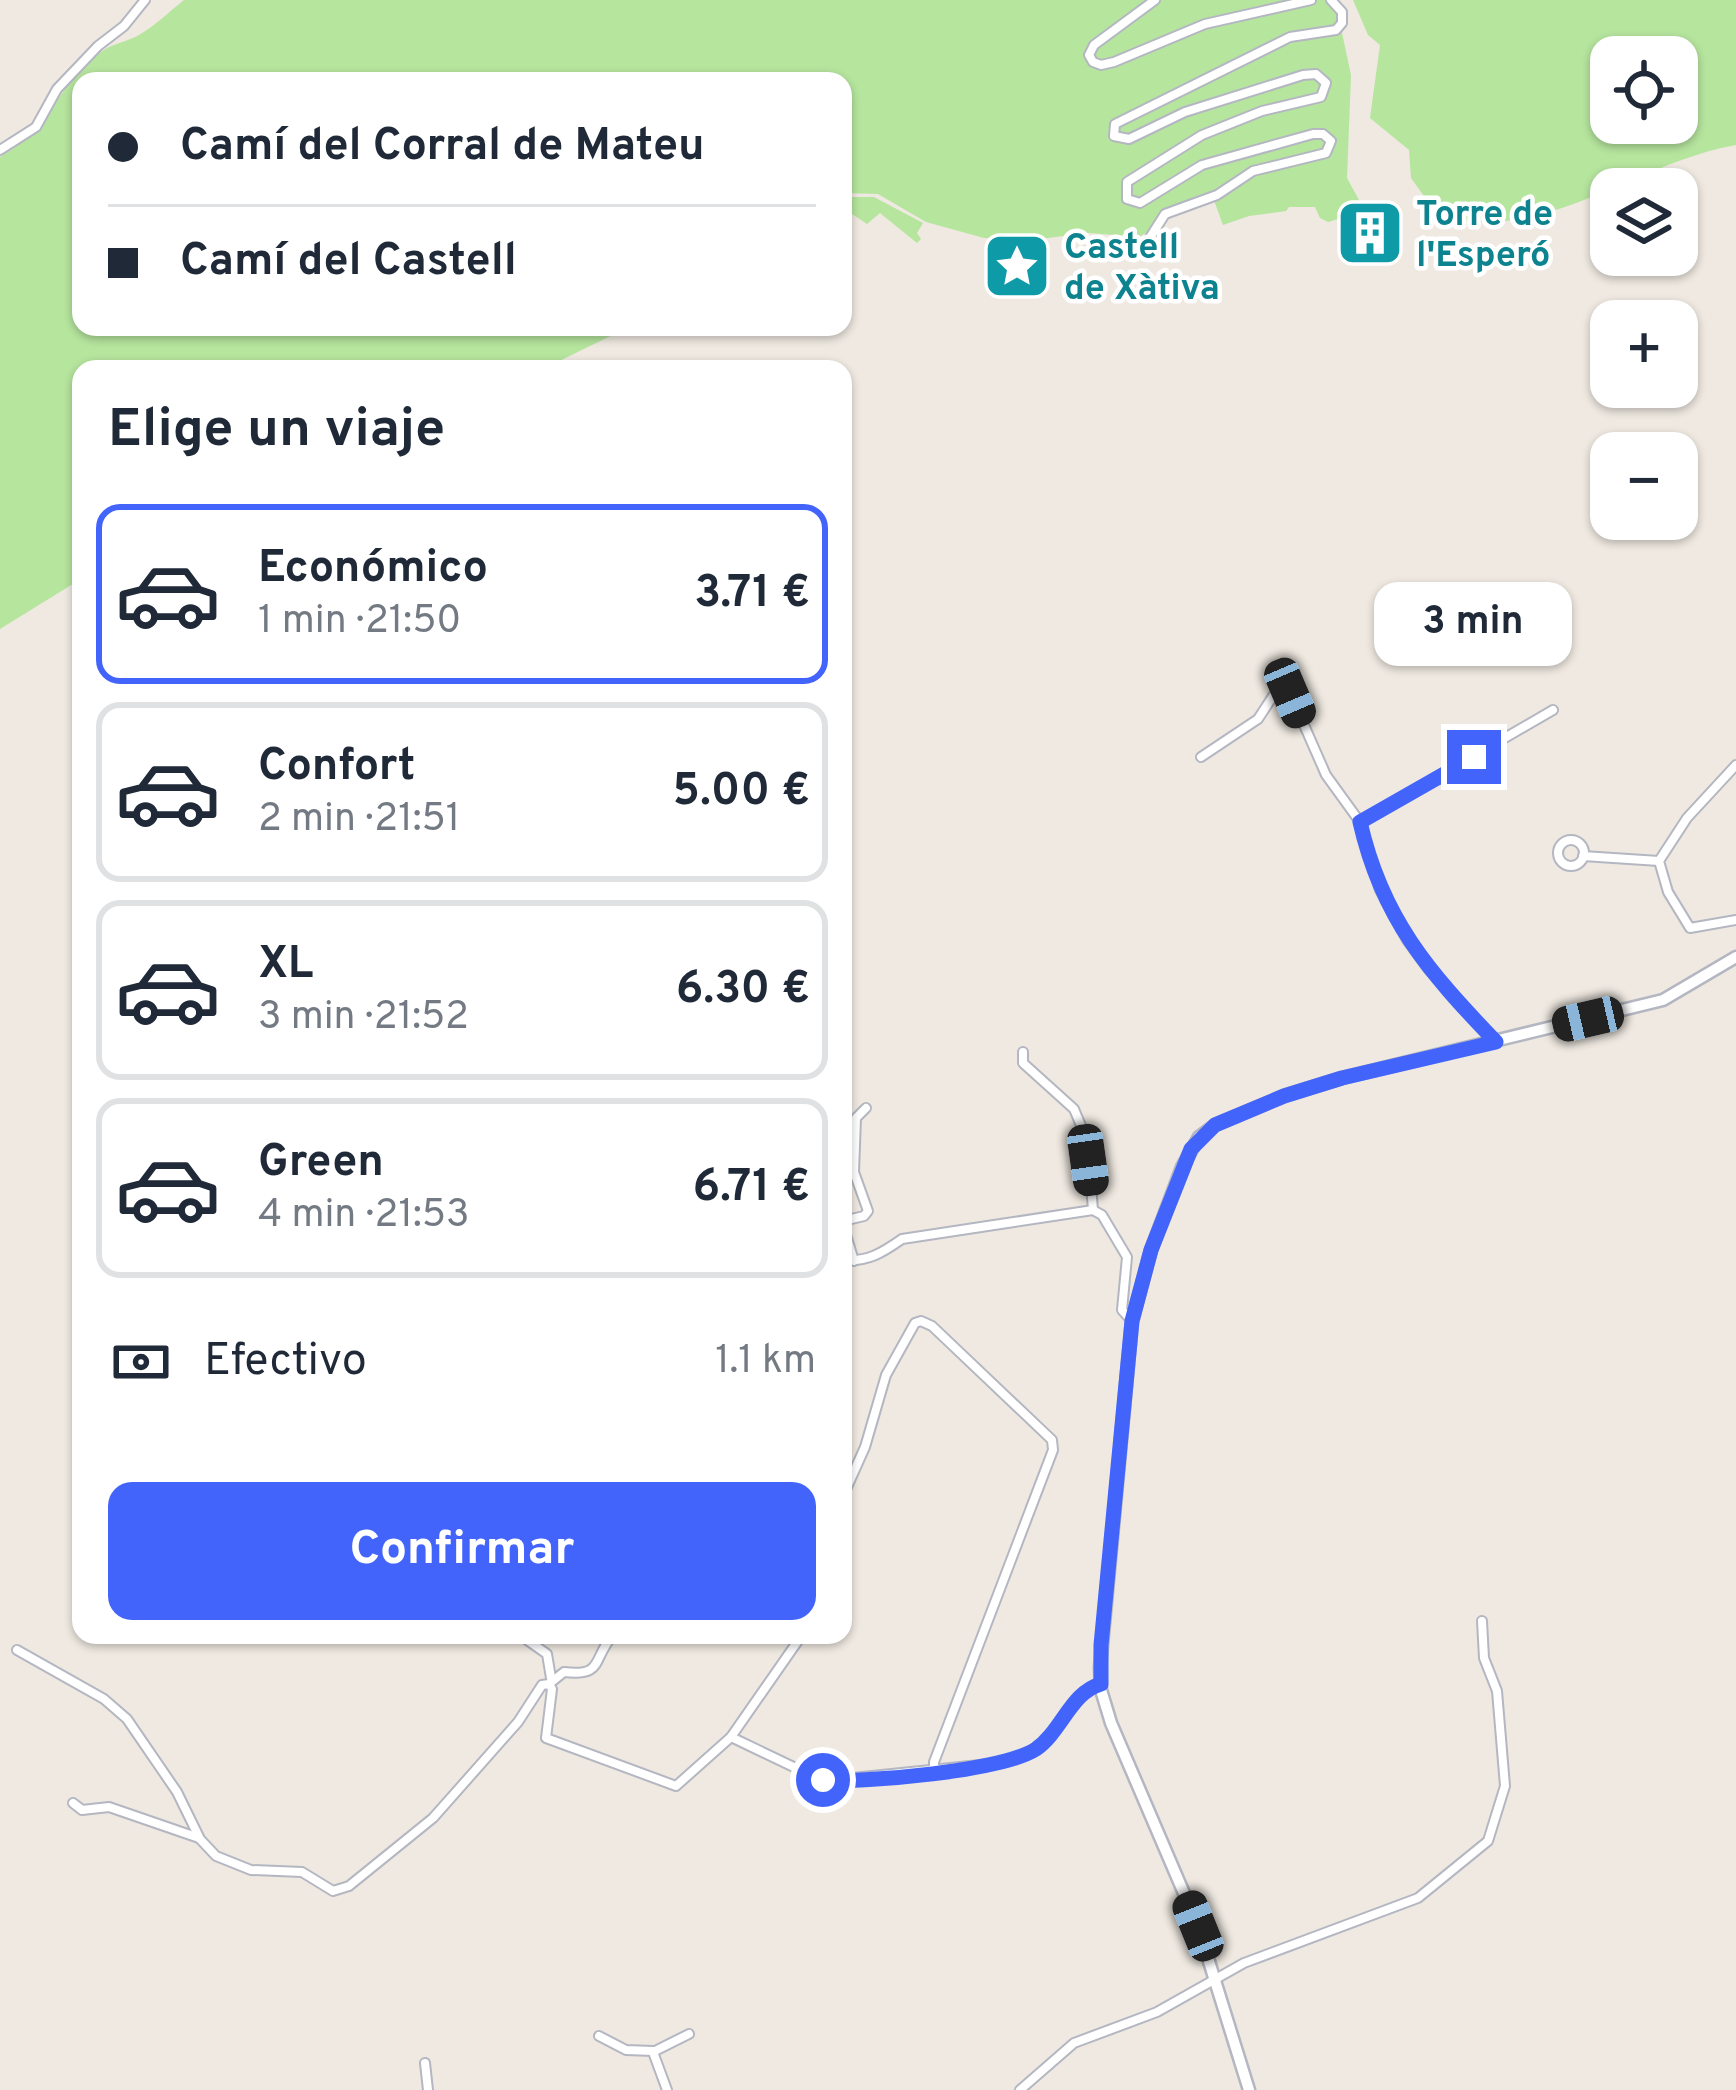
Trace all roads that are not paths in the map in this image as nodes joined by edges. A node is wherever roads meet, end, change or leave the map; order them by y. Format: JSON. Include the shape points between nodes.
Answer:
{"nodes":[{"id":1,"x":145,"y":0,"type":"edge"},
{"id":2,"x":1155,"y":0,"type":"edge"},
{"id":3,"x":1311,"y":0,"type":"edge"},
{"id":4,"x":1331,"y":0,"type":"edge"},
{"id":5,"x":72,"y":72,"type":"edge"},
{"id":6,"x":72,"y":72,"type":"edge"},
{"id":7,"x":0,"y":150,"type":"edge"},
{"id":8,"x":1144,"y":248,"type":"dead end"},
{"id":9,"x":1553,"y":710,"type":"dead end"},
{"id":10,"x":1201,"y":757,"type":"dead end"},
{"id":11,"x":1736,"y":765,"type":"edge"},
{"id":12,"x":1360,"y":822,"type":"junction"},
{"id":13,"x":1583,"y":856,"type":"dead end"},
{"id":14,"x":1659,"y":861,"type":"junction"},
{"id":15,"x":1736,"y":920,"type":"edge"},
{"id":16,"x":1736,"y":957,"type":"edge"},
{"id":17,"x":1496,"y":1042,"type":"junction"},
{"id":18,"x":1023,"y":1052,"type":"dead end"},
{"id":19,"x":866,"y":1108,"type":"dead end"},
{"id":20,"x":1093,"y":1210,"type":"junction"},
{"id":21,"x":852,"y":1220,"type":"edge"},
{"id":22,"x":852,"y":1259,"type":"edge"},
{"id":23,"x":1132,"y":1321,"type":"junction"},
{"id":24,"x":852,"y":1476,"type":"edge"},
{"id":25,"x":1482,"y":1621,"type":"dead end"},
{"id":26,"x":533,"y":1644,"type":"edge"},
{"id":27,"x":605,"y":1644,"type":"edge"},
{"id":28,"x":796,"y":1644,"type":"edge"},
{"id":29,"x":17,"y":1650,"type":"dead end"},
{"id":30,"x":550,"y":1682,"type":"junction"},
{"id":31,"x":1101,"y":1684,"type":"junction"},
{"id":32,"x":731,"y":1737,"type":"junction"},
{"id":33,"x":934,"y":1772,"type":"junction"},
{"id":34,"x":73,"y":1803,"type":"dead end"},
{"id":35,"x":200,"y":1839,"type":"junction"},
{"id":36,"x":1215,"y":1979,"type":"junction"},
{"id":37,"x":689,"y":2034,"type":"dead end"},
{"id":38,"x":599,"y":2036,"type":"dead end"},
{"id":39,"x":653,"y":2053,"type":"junction"},
{"id":40,"x":425,"y":2063,"type":"dead end"},
{"id":41,"x":428,"y":2090,"type":"edge"},
{"id":42,"x":667,"y":2090,"type":"edge"},
{"id":43,"x":1020,"y":2090,"type":"edge"},
{"id":44,"x":1249,"y":2090,"type":"edge"}],
"edges":[{"from":1,"to":6,"type":"street"},
{"from":2,"to":3,"type":"street","via":[[1094,45],[1093,62]]},
{"from":4,"to":8,"type":"street","via":[[1342,12],[1336,30],[1290,37],[1115,124],[1114,136],[1129,139],[1185,112],[1303,75],[1327,83],[1322,97],[1217,128],[1127,182],[1127,199],[1140,202],[1216,159],[1312,134],[1330,142],[1326,153],[1253,172],[1165,214]]},
{"from":5,"to":7,"type":"street","via":[[36,127]]},
{"from":9,"to":12,"type":"street"},
{"from":10,"to":12,"type":"street","via":[[1258,719],[1275,693],[1290,693],[1326,775]]},
{"from":11,"to":14,"type":"street"},
{"from":12,"to":17,"type":"street","via":[[1380,890],[1407,940]]},
{"from":13,"to":14,"type":"street"},
{"from":14,"to":15,"type":"street","via":[[1690,928]]},
{"from":16,"to":17,"type":"main road","via":[[1663,1000]]},
{"from":17,"to":23,"type":"main road","via":[[1284,1096],[1199,1137],[1151,1250]]},
{"from":18,"to":20,"type":"street","via":[[1023,1063],[1075,1109]]},
{"from":19,"to":21,"type":"street","via":[[856,1118],[854,1172],[868,1210]]},
{"from":20,"to":22,"type":"street","via":[[902,1239],[878,1256]]},
{"from":20,"to":23,"type":"street","via":[[1127,1257],[1122,1310]]},
{"from":23,"to":31,"type":"main road"},
{"from":24,"to":33,"type":"street","via":[[886,1375],[915,1323],[932,1325],[1049,1434],[1053,1450]]},
{"from":25,"to":36,"type":"street","via":[[1504,1786],[1488,1841],[1418,1898]]},
{"from":26,"to":30,"type":"street","via":[[547,1654]]},
{"from":27,"to":30,"type":"street","via":[[597,1666]]},
{"from":28,"to":32,"type":"street"},
{"from":29,"to":35,"type":"street","via":[[127,1719]]},
{"from":30,"to":32,"type":"street","via":[[545,1738],[667,1784],[676,1786]]},
{"from":30,"to":35,"type":"street","via":[[433,1818],[349,1886],[333,1891],[291,1869],[239,1867]]},
{"from":31,"to":33,"type":"street","via":[[1034,1750]]},
{"from":31,"to":36,"type":"main road"},
{"from":32,"to":33,"type":"street","via":[[823,1780]]},
{"from":34,"to":35,"type":"street"},
{"from":36,"to":43,"type":"street","via":[[1141,2020],[1074,2043]]},
{"from":36,"to":44,"type":"main road"},
{"from":37,"to":39,"type":"street"},
{"from":38,"to":39,"type":"street"},
{"from":39,"to":42,"type":"street"},
{"from":40,"to":41,"type":"street"}]}
